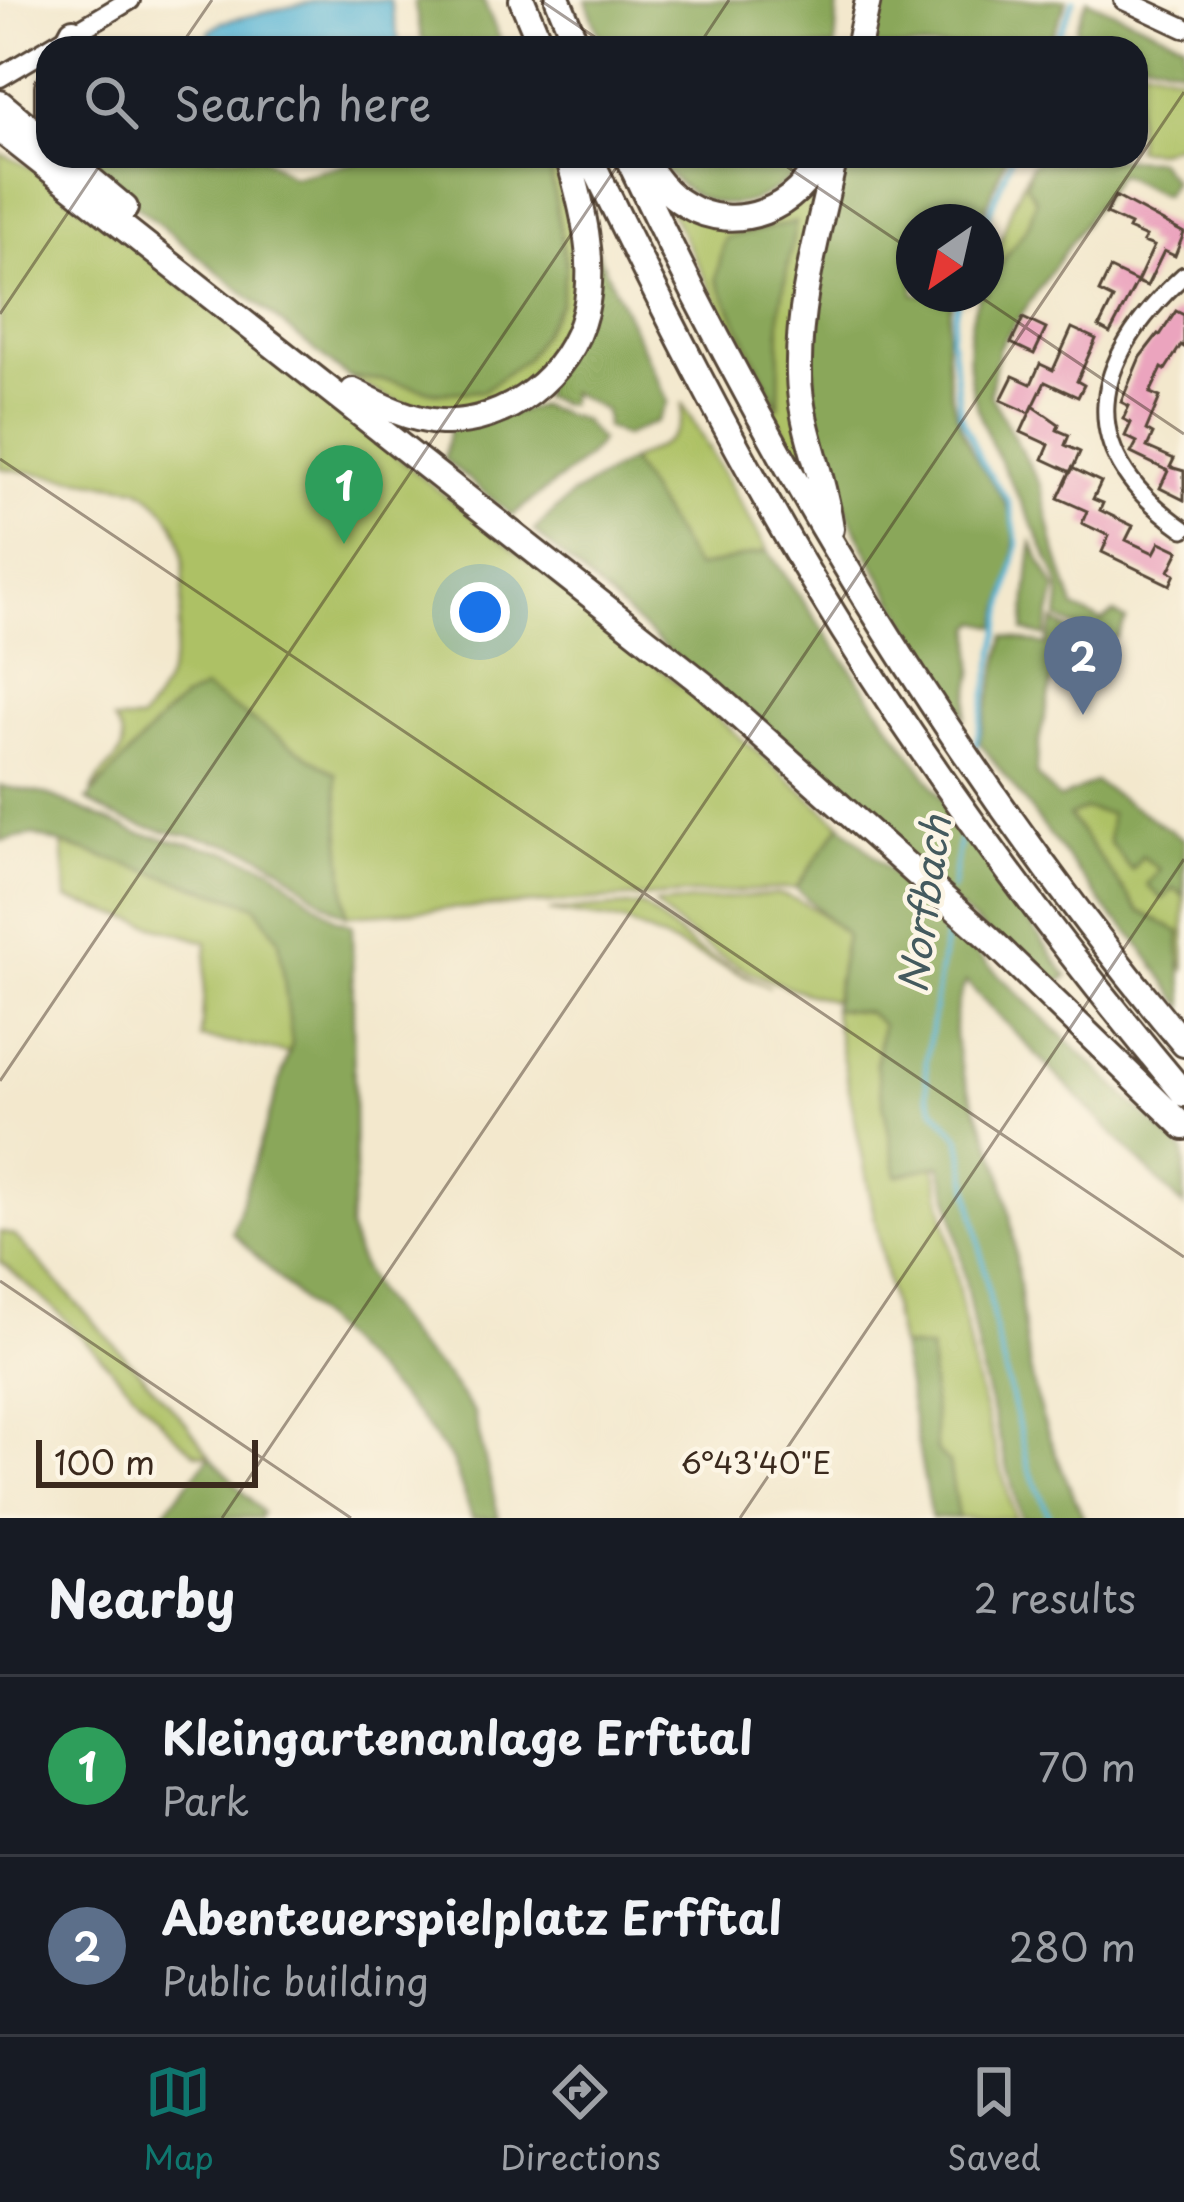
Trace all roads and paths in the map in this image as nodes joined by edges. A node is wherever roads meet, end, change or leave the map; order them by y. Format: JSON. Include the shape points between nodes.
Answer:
{"nodes":[{"id":1,"x":130,"y":0,"type":"edge"},
{"id":2,"x":558,"y":0,"type":"edge"},
{"id":3,"x":1124,"y":0,"type":"edge"},
{"id":4,"x":859,"y":2,"type":"edge"},
{"id":5,"x":1184,"y":28,"type":"edge"},
{"id":6,"x":75,"y":36,"type":"edge"},
{"id":7,"x":573,"y":36,"type":"edge"},
{"id":8,"x":847,"y":36,"type":"edge"},
{"id":9,"x":858,"y":36,"type":"edge"},
{"id":10,"x":36,"y":57,"type":"edge"},
{"id":11,"x":0,"y":76,"type":"edge"},
{"id":12,"x":0,"y":103,"type":"edge"},
{"id":13,"x":36,"y":133,"type":"edge"},
{"id":14,"x":4,"y":135,"type":"edge"},
{"id":15,"x":36,"y":160,"type":"edge"},
{"id":16,"x":46,"y":168,"type":"edge"},
{"id":17,"x":78,"y":168,"type":"edge"},
{"id":18,"x":571,"y":168,"type":"edge"},
{"id":19,"x":595,"y":168,"type":"edge"},
{"id":20,"x":633,"y":168,"type":"edge"},
{"id":21,"x":651,"y":168,"type":"edge"},
{"id":22,"x":812,"y":168,"type":"edge"},
{"id":23,"x":832,"y":168,"type":"edge"},
{"id":24,"x":1184,"y":275,"type":"edge"},
{"id":25,"x":1184,"y":529,"type":"edge"},
{"id":26,"x":833,"y":543,"type":"junction"},
{"id":27,"x":1184,"y":1044,"type":"edge"},
{"id":28,"x":1184,"y":1094,"type":"edge"},
{"id":29,"x":1184,"y":1127,"type":"edge"}],
"edges":[{"from":1,"to":6,"type":"main road"},
{"from":2,"to":7,"type":"highway"},
{"from":3,"to":5,"type":"main road"},
{"from":4,"to":8,"type":"highway"},
{"from":4,"to":9,"type":"highway"},
{"from":10,"to":11,"type":"main road"},
{"from":12,"to":13,"type":"highway"},
{"from":14,"to":15,"type":"highway"},
{"from":16,"to":29,"type":"highway","via":[[622,617],[990,939]]},
{"from":17,"to":18,"type":"highway","via":[[334,379],[418,418],[457,422],[495,413],[533,391],[579,329],[589,269]]},
{"from":19,"to":28,"type":"highway","via":[[815,583],[941,778]]},
{"from":20,"to":26,"type":"highway","via":[[752,407]]},
{"from":21,"to":22,"type":"highway","via":[[674,197],[729,218],[782,204]]},
{"from":23,"to":26,"type":"highway","via":[[799,378]]},
{"from":24,"to":25,"type":"street","via":[[1120,351],[1105,409],[1126,472]]},
{"from":26,"to":27,"type":"highway","via":[[1037,855]]}]}
